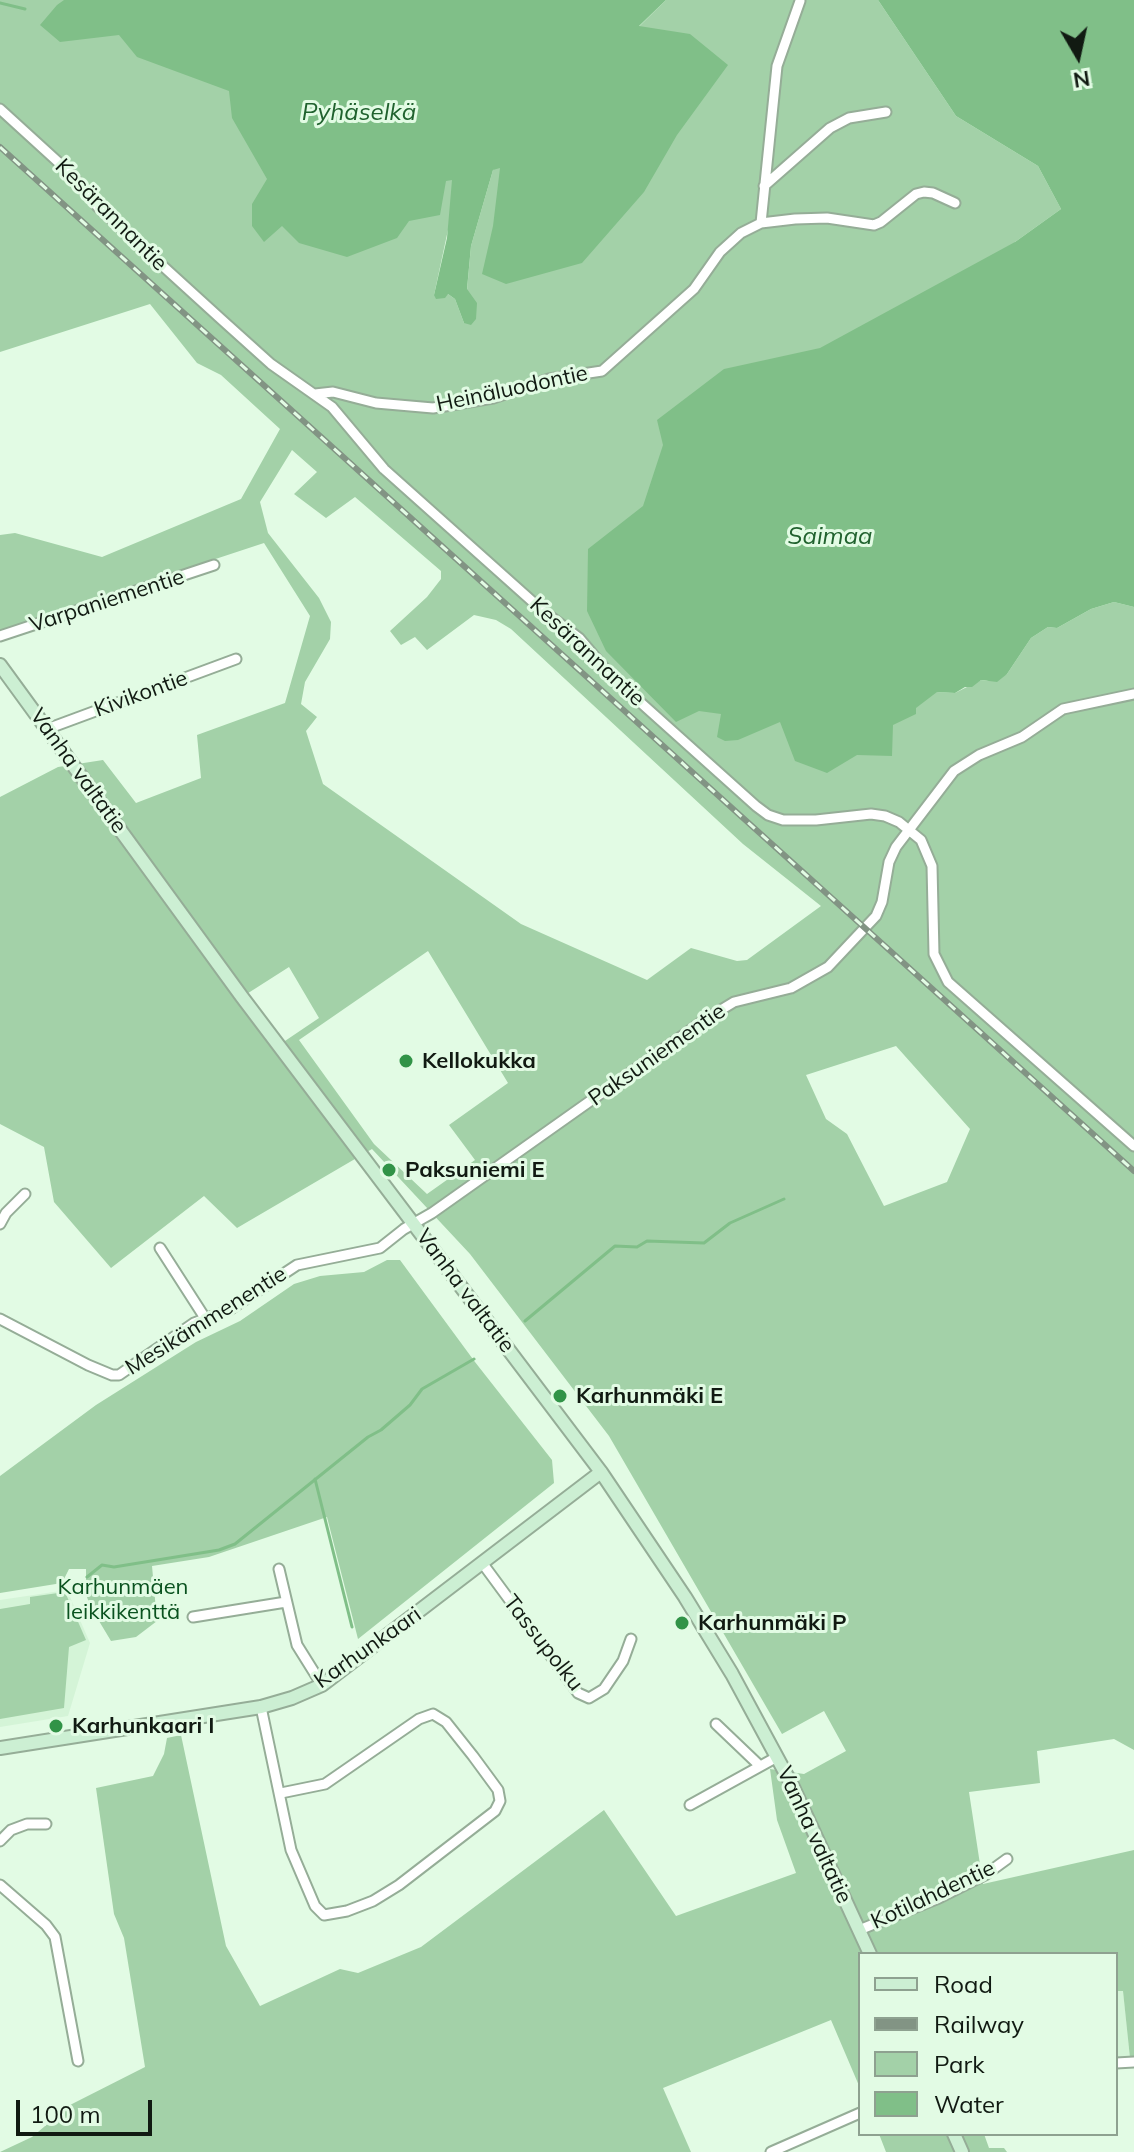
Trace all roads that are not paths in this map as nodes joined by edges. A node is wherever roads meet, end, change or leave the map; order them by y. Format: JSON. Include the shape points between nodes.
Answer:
{"nodes":[{"id":1,"x":800,"y":1,"type":"edge"},
{"id":2,"x":0,"y":109,"type":"edge"},
{"id":3,"x":886,"y":112,"type":"dead end"},
{"id":4,"x":764,"y":186,"type":"junction"},
{"id":5,"x":955,"y":203,"type":"dead end"},
{"id":6,"x":761,"y":223,"type":"junction"},
{"id":7,"x":315,"y":394,"type":"junction"},
{"id":8,"x":214,"y":565,"type":"dead end"},
{"id":9,"x":0,"y":636,"type":"edge"},
{"id":10,"x":236,"y":659,"type":"dead end"},
{"id":11,"x":0,"y":665,"type":"edge"},
{"id":12,"x":1134,"y":694,"type":"edge"},
{"id":13,"x":47,"y":729,"type":"junction"},
{"id":14,"x":908,"y":829,"type":"junction"},
{"id":15,"x":1134,"y":1146,"type":"edge"},
{"id":16,"x":25,"y":1194,"type":"dead end"},
{"id":17,"x":0,"y":1224,"type":"edge"},
{"id":18,"x":414,"y":1224,"type":"junction"},
{"id":19,"x":160,"y":1248,"type":"dead end"},
{"id":20,"x":205,"y":1318,"type":"junction"},
{"id":21,"x":0,"y":1319,"type":"edge"},
{"id":22,"x":601,"y":1472,"type":"junction"},
{"id":23,"x":483,"y":1564,"type":"junction"},
{"id":24,"x":279,"y":1569,"type":"dead end"},
{"id":25,"x":286,"y":1602,"type":"junction"},
{"id":26,"x":193,"y":1617,"type":"dead end"},
{"id":27,"x":631,"y":1639,"type":"dead end"},
{"id":28,"x":322,"y":1685,"type":"junction"},
{"id":29,"x":261,"y":1707,"type":"junction"},
{"id":30,"x":716,"y":1724,"type":"dead end"},
{"id":31,"x":0,"y":1748,"type":"edge"},
{"id":32,"x":777,"y":1757,"type":"junction"},
{"id":33,"x":760,"y":1766,"type":"junction"},
{"id":34,"x":281,"y":1793,"type":"junction"},
{"id":35,"x":690,"y":1805,"type":"dead end"},
{"id":36,"x":46,"y":1824,"type":"dead end"},
{"id":37,"x":0,"y":1841,"type":"edge"},
{"id":38,"x":1007,"y":1859,"type":"dead end"},
{"id":39,"x":0,"y":1885,"type":"edge"},
{"id":40,"x":859,"y":1930,"type":"junction"},
{"id":41,"x":869,"y":1952,"type":"edge"},
{"id":42,"x":78,"y":2061,"type":"dead end"},
{"id":43,"x":858,"y":2114,"type":"edge"},
{"id":44,"x":771,"y":2152,"type":"edge"}],
"edges":[{"from":1,"to":4,"type":"street","via":[[777,66]]},
{"from":2,"to":7,"type":"street","name":"Kesärannantie","via":[[221,319]]},
{"from":3,"to":4,"type":"street","via":[[849,118],[830,128]]},
{"from":4,"to":6,"type":"street"},
{"from":5,"to":6,"type":"street","via":[[924,192],[874,225],[827,218]]},
{"from":6,"to":7,"type":"street","name":"Heinäluodontie","via":[[720,252],[694,289],[602,371],[433,408],[376,403],[333,392]]},
{"from":7,"to":14,"type":"street","name":"Kesärannantie","via":[[349,424],[384,469],[579,638],[611,676],[768,815],[798,821],[871,814]]},
{"from":8,"to":9,"type":"street","name":"Varpaniementie"},
{"from":10,"to":13,"type":"street","name":"Kivikontie"},
{"from":11,"to":13,"type":"main road","name":"Vanha valtatie"},
{"from":12,"to":14,"type":"street","name":"Paksuniementie","via":[[1063,709],[1022,737],[979,755],[954,771]]},
{"from":13,"to":18,"type":"main road","name":"Vanha valtatie"},
{"from":14,"to":15,"type":"street","via":[[921,840],[932,866],[934,954],[948,982]]},
{"from":14,"to":18,"type":"street","name":"Paksuniementie","via":[[889,862],[876,916],[828,967],[791,988],[734,1002],[706,1019]]},
{"from":16,"to":17,"type":"street"},
{"from":18,"to":20,"type":"street","name":"Mesikämmenentie","via":[[380,1248],[297,1265],[229,1310]]},
{"from":18,"to":22,"type":"main road","name":"Vanha valtatie"},
{"from":19,"to":20,"type":"street"},
{"from":20,"to":21,"type":"street","name":"Mesikämmenentie","via":[[119,1375]]},
{"from":22,"to":23,"type":"main road","name":"Karhunkaari"},
{"from":22,"to":32,"type":"main road","name":"Vanha valtatie","via":[[685,1597]]},
{"from":23,"to":27,"type":"street","name":"Tassupolku","via":[[578,1693],[589,1698],[604,1689]]},
{"from":23,"to":28,"type":"main road","name":"Karhunkaari"},
{"from":24,"to":25,"type":"street"},
{"from":25,"to":26,"type":"street"},
{"from":25,"to":28,"type":"street","via":[[302,1656]]},
{"from":28,"to":29,"type":"main road","name":"Karhunkaari"},
{"from":29,"to":31,"type":"main road","name":"Karhunkaari"},
{"from":29,"to":34,"type":"street"},
{"from":30,"to":33,"type":"street"},
{"from":32,"to":33,"type":"street"},
{"from":32,"to":40,"type":"main road","name":"Vanha valtatie"},
{"from":33,"to":35,"type":"street"},
{"from":34,"to":34,"type":"street","via":[[291,1850],[324,1915],[373,1901],[399,1885],[495,1811],[500,1801],[473,1756],[433,1714],[325,1784]]},
{"from":36,"to":37,"type":"street","via":[[27,1824]]},
{"from":38,"to":40,"type":"street","name":"Kotilahdentie","via":[[939,1898]]},
{"from":39,"to":42,"type":"street","via":[[55,1937]]},
{"from":40,"to":41,"type":"main road","name":"Vanha valtatie"},
{"from":43,"to":44,"type":"street"}]}
